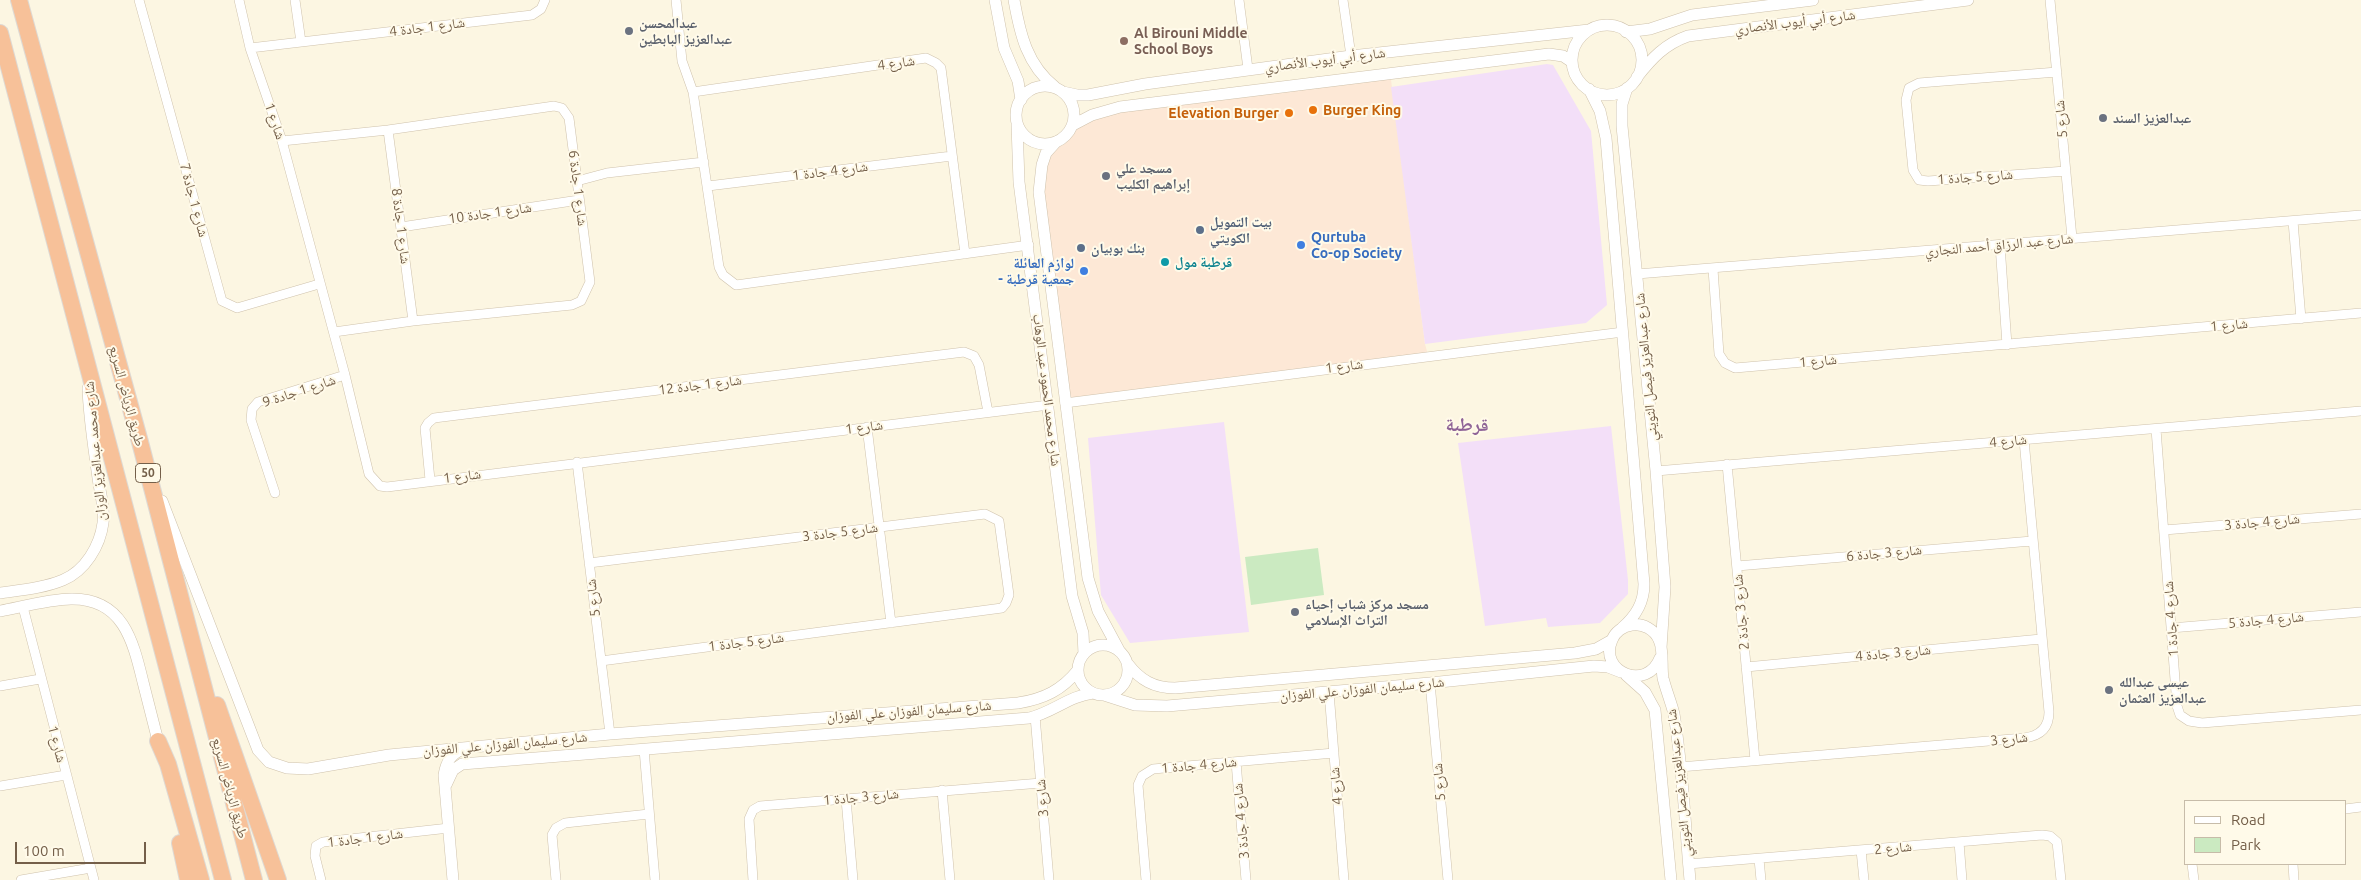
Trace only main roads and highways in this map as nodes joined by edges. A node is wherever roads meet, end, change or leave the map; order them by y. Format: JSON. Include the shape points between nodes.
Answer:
{"nodes":[{"id":1,"x":19,"y":0,"type":"edge"},
{"id":2,"x":28,"y":0,"type":"edge"},
{"id":3,"x":0,"y":33,"type":"edge"},
{"id":4,"x":0,"y":56,"type":"edge"},
{"id":5,"x":37,"y":67,"type":"junction"},
{"id":6,"x":23,"y":118,"type":"junction"},
{"id":7,"x":183,"y":612,"type":"junction"},
{"id":8,"x":188,"y":880,"type":"edge"},
{"id":9,"x":201,"y":880,"type":"edge"},
{"id":10,"x":222,"y":880,"type":"edge"},
{"id":11,"x":254,"y":880,"type":"edge"},
{"id":12,"x":278,"y":880,"type":"edge"}],
"edges":[{"from":1,"to":5,"type":"highway","name":"طريق الرياض السريع","number":"50"},
{"from":2,"to":5,"type":"highway"},
{"from":3,"to":6,"type":"highway","number":"50"},
{"from":4,"to":6,"type":"highway"},
{"from":5,"to":7,"type":"highway","name":"طريق الرياض السريع","number":"50"},
{"from":6,"to":10,"type":"highway","number":"50"},
{"from":7,"to":11,"type":"highway","name":"طريق الرياض السريع","number":"50"},
{"from":7,"to":12,"type":"highway"},
{"from":8,"to":9,"type":"highway","via":[[158,741],[168,764]]}]}
